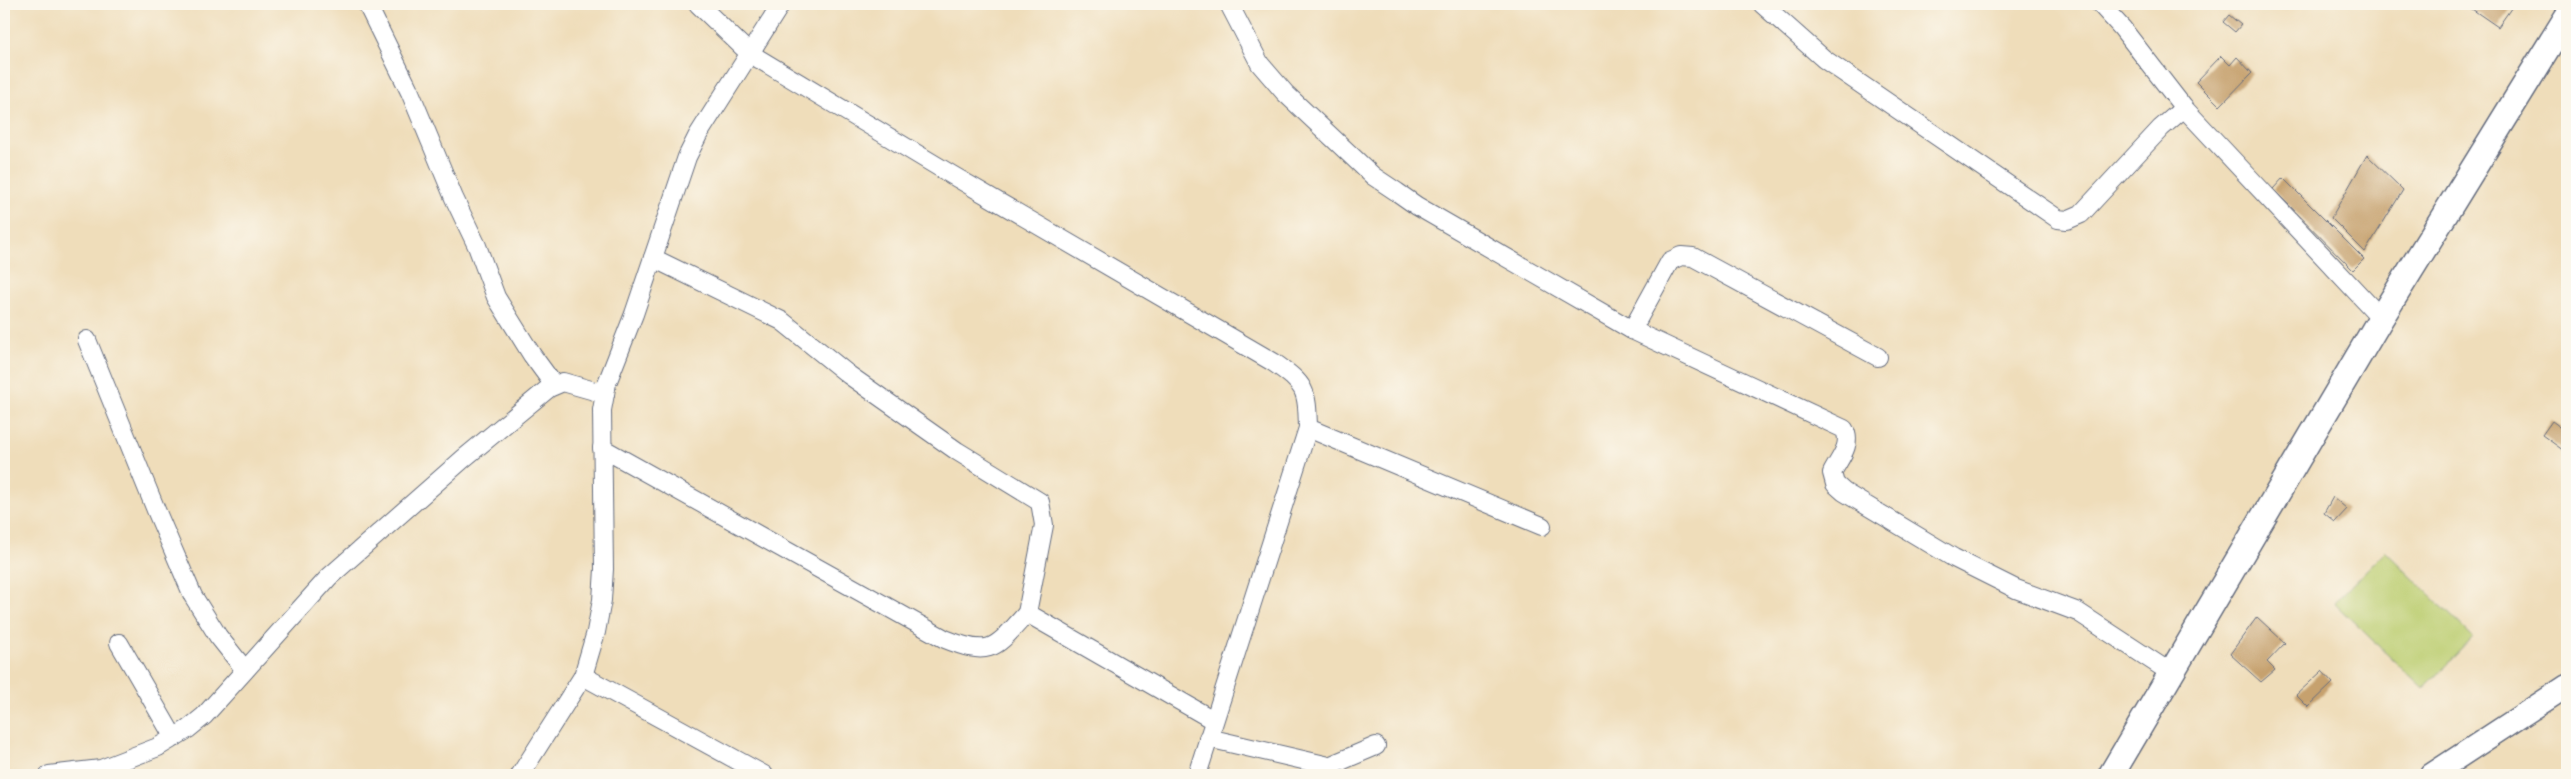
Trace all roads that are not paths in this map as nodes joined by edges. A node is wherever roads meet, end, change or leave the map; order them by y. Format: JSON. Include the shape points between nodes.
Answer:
{"nodes":[{"id":1,"x":366,"y":4,"type":"edge"},
{"id":2,"x":698,"y":4,"type":"edge"},
{"id":3,"x":781,"y":4,"type":"edge"},
{"id":4,"x":1229,"y":4,"type":"edge"},
{"id":5,"x":1762,"y":4,"type":"edge"},
{"id":6,"x":2100,"y":4,"type":"edge"},
{"id":7,"x":2567,"y":17,"type":"edge"},
{"id":8,"x":749,"y":53,"type":"junction"},
{"id":9,"x":2184,"y":108,"type":"junction"},
{"id":10,"x":653,"y":258,"type":"junction"},
{"id":11,"x":2381,"y":318,"type":"junction"},
{"id":12,"x":1632,"y":330,"type":"junction"},
{"id":13,"x":87,"y":340,"type":"dead end"},
{"id":14,"x":1878,"y":357,"type":"dead end"},
{"id":15,"x":554,"y":385,"type":"junction"},
{"id":16,"x":605,"y":394,"type":"junction"},
{"id":17,"x":1308,"y":428,"type":"junction"},
{"id":18,"x":602,"y":448,"type":"junction"},
{"id":19,"x":1542,"y":526,"type":"dead end"},
{"id":20,"x":1027,"y":613,"type":"junction"},
{"id":21,"x":119,"y":643,"type":"dead end"},
{"id":22,"x":245,"y":670,"type":"junction"},
{"id":23,"x":2171,"y":673,"type":"junction"},
{"id":24,"x":582,"y":676,"type":"junction"},
{"id":25,"x":2567,"y":686,"type":"edge"},
{"id":26,"x":1213,"y":720,"type":"junction"},
{"id":27,"x":174,"y":738,"type":"junction"},
{"id":28,"x":1208,"y":738,"type":"junction"},
{"id":29,"x":1376,"y":746,"type":"dead end"},
{"id":30,"x":49,"y":775,"type":"edge"},
{"id":31,"x":520,"y":775,"type":"edge"},
{"id":32,"x":764,"y":775,"type":"edge"},
{"id":33,"x":1197,"y":775,"type":"edge"},
{"id":34,"x":2111,"y":775,"type":"edge"},
{"id":35,"x":2431,"y":775,"type":"edge"}],
"edges":[{"from":1,"to":15,"type":"street","via":[[410,92],[496,297]]},
{"from":2,"to":8,"type":"street"},
{"from":3,"to":8,"type":"street"},
{"from":4,"to":12,"type":"street","via":[[1260,64],[1285,93],[1373,176],[1425,211]]},
{"from":5,"to":9,"type":"street","via":[[1824,59],[2058,219],[2067,220],[2081,214],[2161,128]]},
{"from":6,"to":9,"type":"street"},
{"from":7,"to":11,"type":"main road"},
{"from":8,"to":10,"type":"street","via":[[687,157]]},
{"from":8,"to":17,"type":"street","via":[[1273,362],[1294,377],[1307,397]]},
{"from":9,"to":11,"type":"street"},
{"from":10,"to":16,"type":"street"},
{"from":10,"to":20,"type":"street","via":[[782,321],[849,375],[957,451],[1040,502],[1044,525]]},
{"from":11,"to":23,"type":"main road"},
{"from":12,"to":14,"type":"street","via":[[1670,261],[1687,256]]},
{"from":12,"to":23,"type":"street","via":[[1844,429],[1848,444],[1832,473],[1835,484],[1844,492],[1954,558],[2016,589],[2078,612]]},
{"from":13,"to":22,"type":"street","via":[[193,596],[218,636]]},
{"from":15,"to":16,"type":"street","via":[[563,382]]},
{"from":15,"to":22,"type":"street","via":[[463,459],[329,578]]},
{"from":16,"to":18,"type":"street"},
{"from":17,"to":19,"type":"street"},
{"from":17,"to":26,"type":"street"},
{"from":18,"to":20,"type":"street","via":[[944,639],[969,649],[982,650],[999,643]]},
{"from":18,"to":24,"type":"street","via":[[602,600]]},
{"from":20,"to":26,"type":"street"},
{"from":21,"to":27,"type":"street"},
{"from":22,"to":27,"type":"street","via":[[204,716]]},
{"from":23,"to":34,"type":"main road"},
{"from":24,"to":31,"type":"street"},
{"from":24,"to":32,"type":"street"},
{"from":25,"to":35,"type":"street"},
{"from":26,"to":28,"type":"street"},
{"from":27,"to":30,"type":"street","via":[[100,769]]},
{"from":28,"to":29,"type":"street","via":[[1328,766]]},
{"from":28,"to":33,"type":"street"}]}
